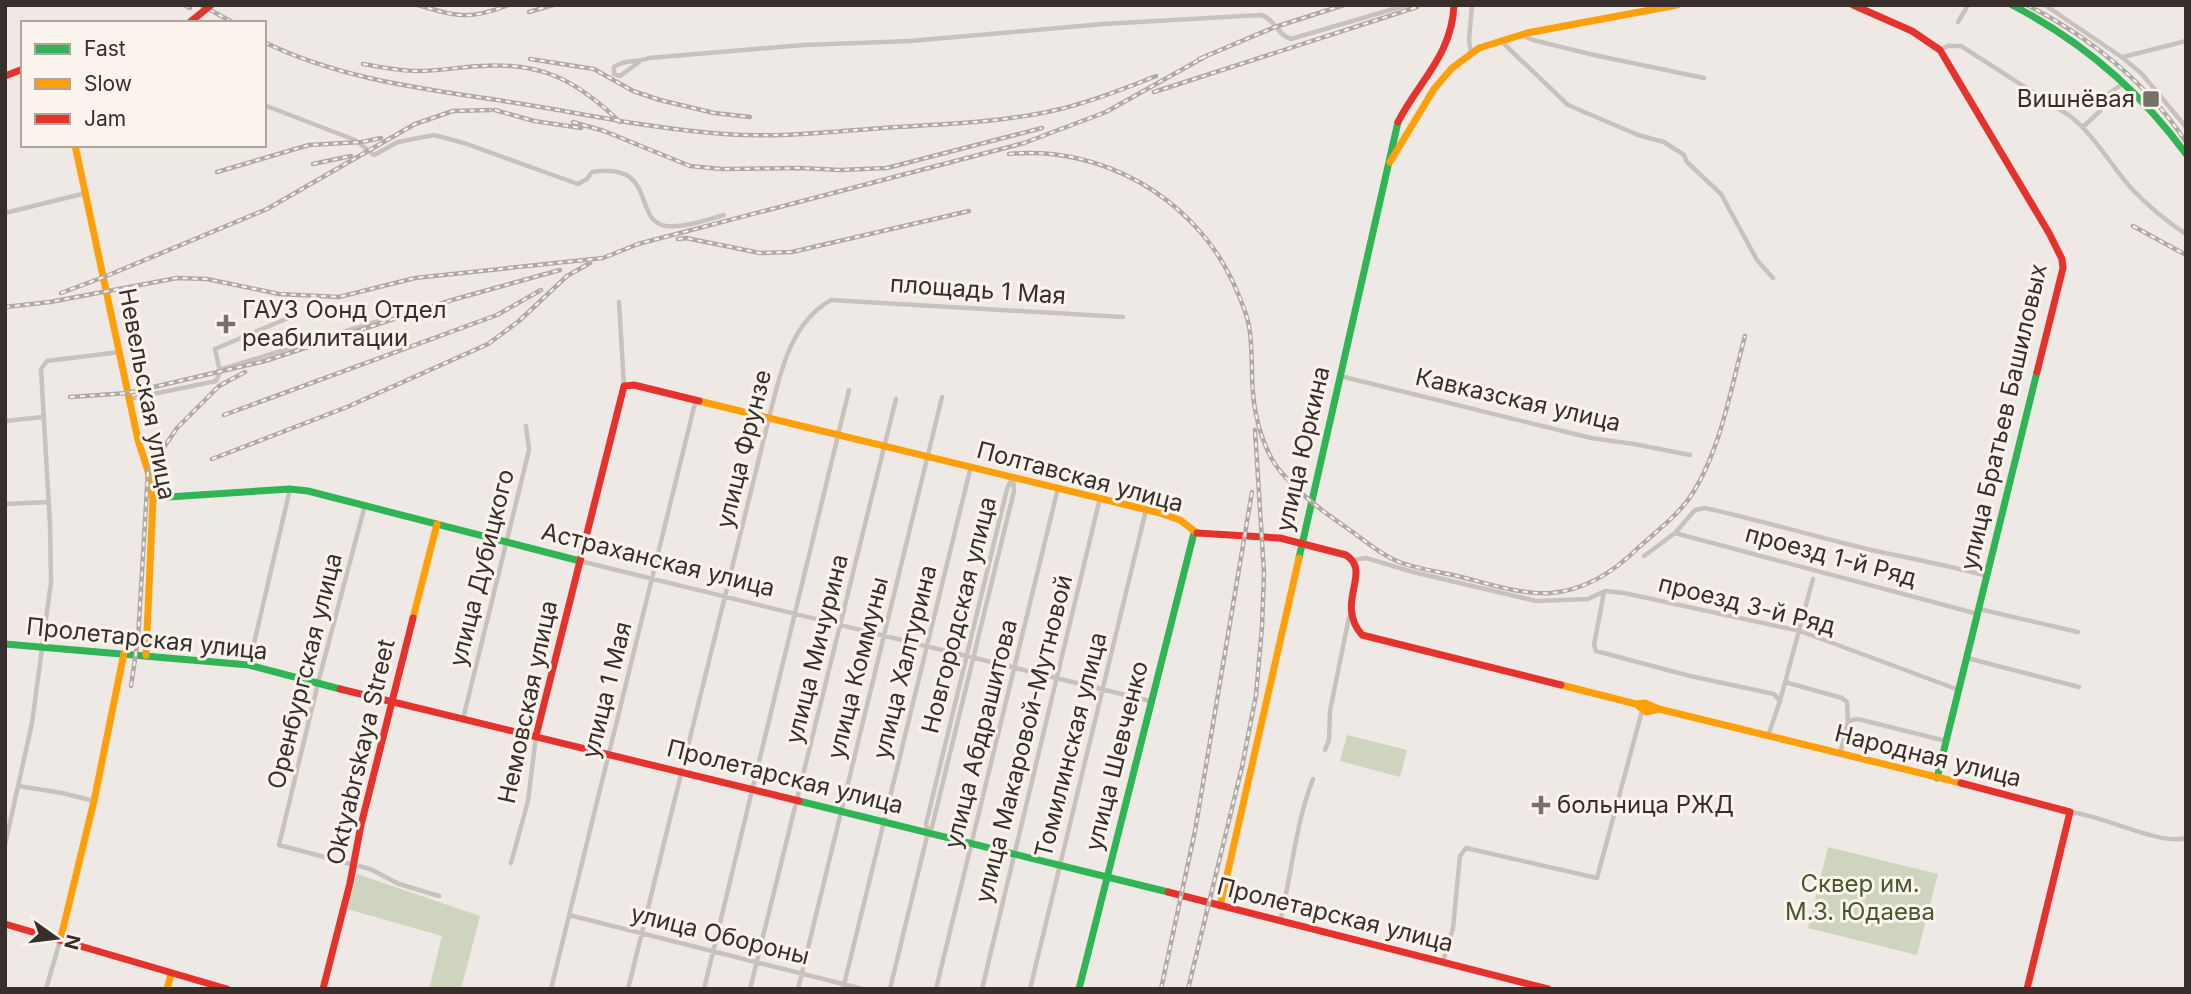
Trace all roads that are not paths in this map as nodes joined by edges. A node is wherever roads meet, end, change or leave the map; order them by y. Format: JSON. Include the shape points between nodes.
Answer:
{"nodes":[{"id":1,"x":211,"y":5,"type":"edge"},
{"id":2,"x":1407,"y":5,"type":"edge"},
{"id":3,"x":1472,"y":5,"type":"edge"},
{"id":4,"x":1677,"y":5,"type":"edge"},
{"id":5,"x":1853,"y":5,"type":"edge"},
{"id":6,"x":1968,"y":5,"type":"edge"},
{"id":7,"x":2012,"y":5,"type":"edge"},
{"id":8,"x":2045,"y":5,"type":"edge"},
{"id":9,"x":1454,"y":10,"type":"edge"},
{"id":10,"x":191,"y":21,"type":"edge"},
{"id":11,"x":1958,"y":22,"type":"dead end"},
{"id":12,"x":1521,"y":34,"type":"junction"},
{"id":13,"x":1500,"y":40,"type":"junction"},
{"id":14,"x":2186,"y":41,"type":"edge"},
{"id":15,"x":1940,"y":50,"type":"junction"},
{"id":16,"x":1471,"y":52,"type":"junction"},
{"id":17,"x":2123,"y":58,"type":"junction"},
{"id":18,"x":639,"y":62,"type":"junction"},
{"id":19,"x":1704,"y":78,"type":"dead end"},
{"id":20,"x":2124,"y":83,"type":"junction"},
{"id":21,"x":266,"y":106,"type":"edge"},
{"id":22,"x":1404,"y":111,"type":"junction"},
{"id":23,"x":1416,"y":120,"type":"junction"},
{"id":24,"x":2083,"y":127,"type":"junction"},
{"id":25,"x":2186,"y":127,"type":"edge"},
{"id":26,"x":75,"y":147,"type":"edge"},
{"id":27,"x":2186,"y":154,"type":"edge"},
{"id":28,"x":1387,"y":166,"type":"junction"},
{"id":29,"x":86,"y":193,"type":"junction"},
{"id":30,"x":5,"y":213,"type":"edge"},
{"id":31,"x":724,"y":215,"type":"dead end"},
{"id":32,"x":2186,"y":234,"type":"edge"},
{"id":33,"x":1773,"y":278,"type":"dead end"},
{"id":34,"x":831,"y":300,"type":"joint"},
{"id":35,"x":619,"y":302,"type":"dead end"},
{"id":36,"x":288,"y":317,"type":"dead end"},
{"id":37,"x":1123,"y":317,"type":"dead end"},
{"id":38,"x":384,"y":319,"type":"dead end"},
{"id":39,"x":120,"y":352,"type":"junction"},
{"id":40,"x":219,"y":370,"type":"junction"},
{"id":41,"x":1340,"y":376,"type":"junction"},
{"id":42,"x":624,"y":386,"type":"junction"},
{"id":43,"x":849,"y":390,"type":"dead end"},
{"id":44,"x":942,"y":397,"type":"dead end"},
{"id":45,"x":130,"y":399,"type":"junction"},
{"id":46,"x":696,"y":399,"type":"junction"},
{"id":47,"x":896,"y":399,"type":"dead end"},
{"id":48,"x":43,"y":417,"type":"junction"},
{"id":49,"x":769,"y":418,"type":"junction"},
{"id":50,"x":5,"y":421,"type":"edge"},
{"id":51,"x":526,"y":426,"type":"dead end"},
{"id":52,"x":840,"y":435,"type":"junction"},
{"id":53,"x":884,"y":446,"type":"junction"},
{"id":54,"x":927,"y":456,"type":"junction"},
{"id":55,"x":1690,"y":456,"type":"dead end"},
{"id":56,"x":971,"y":466,"type":"junction"},
{"id":57,"x":1013,"y":477,"type":"junction"},
{"id":58,"x":1058,"y":488,"type":"junction"},
{"id":59,"x":290,"y":489,"type":"junction"},
{"id":60,"x":153,"y":498,"type":"junction"},
{"id":61,"x":1100,"y":498,"type":"junction"},
{"id":62,"x":49,"y":502,"type":"junction"},
{"id":63,"x":5,"y":504,"type":"edge"},
{"id":64,"x":365,"y":505,"type":"junction"},
{"id":65,"x":1146,"y":510,"type":"junction"},
{"id":66,"x":437,"y":524,"type":"junction"},
{"id":67,"x":1194,"y":533,"type":"junction"},
{"id":68,"x":1675,"y":533,"type":"junction"},
{"id":69,"x":1302,"y":542,"type":"junction"},
{"id":70,"x":506,"y":543,"type":"junction"},
{"id":71,"x":1644,"y":556,"type":"dead end"},
{"id":72,"x":1354,"y":560,"type":"junction"},
{"id":73,"x":580,"y":561,"type":"junction"},
{"id":74,"x":1987,"y":576,"type":"junction"},
{"id":75,"x":652,"y":578,"type":"junction"},
{"id":76,"x":1813,"y":579,"type":"dead end"},
{"id":77,"x":1605,"y":591,"type":"junction"},
{"id":78,"x":727,"y":596,"type":"junction"},
{"id":79,"x":1978,"y":612,"type":"junction"},
{"id":80,"x":795,"y":613,"type":"junction"},
{"id":81,"x":1349,"y":617,"type":"junction"},
{"id":82,"x":842,"y":625,"type":"junction"},
{"id":83,"x":1800,"y":631,"type":"junction"},
{"id":84,"x":2078,"y":632,"type":"dead end"},
{"id":85,"x":884,"y":635,"type":"junction"},
{"id":86,"x":5,"y":644,"type":"edge"},
{"id":87,"x":928,"y":645,"type":"junction"},
{"id":88,"x":44,"y":647,"type":"junction"},
{"id":89,"x":124,"y":653,"type":"junction"},
{"id":90,"x":146,"y":654,"type":"junction"},
{"id":91,"x":968,"y":654,"type":"junction"},
{"id":92,"x":974,"y":656,"type":"junction"},
{"id":93,"x":1967,"y":658,"type":"junction"},
{"id":94,"x":248,"y":665,"type":"junction"},
{"id":95,"x":1016,"y":666,"type":"junction"},
{"id":96,"x":1058,"y":677,"type":"junction"},
{"id":97,"x":1785,"y":682,"type":"junction"},
{"id":98,"x":318,"y":683,"type":"junction"},
{"id":99,"x":2079,"y":687,"type":"dead end"},
{"id":100,"x":1103,"y":689,"type":"junction"},
{"id":101,"x":1959,"y":690,"type":"junction"},
{"id":102,"x":1150,"y":701,"type":"junction"},
{"id":103,"x":1780,"y":701,"type":"junction"},
{"id":104,"x":392,"y":702,"type":"junction"},
{"id":105,"x":1636,"y":704,"type":"junction"},
{"id":106,"x":1659,"y":709,"type":"junction"},
{"id":107,"x":1642,"y":712,"type":"junction"},
{"id":108,"x":463,"y":719,"type":"junction"},
{"id":109,"x":1848,"y":721,"type":"junction"},
{"id":110,"x":536,"y":736,"type":"junction"},
{"id":111,"x":1768,"y":736,"type":"junction"},
{"id":112,"x":1946,"y":741,"type":"junction"},
{"id":113,"x":1325,"y":750,"type":"dead end"},
{"id":114,"x":609,"y":754,"type":"junction"},
{"id":115,"x":1839,"y":754,"type":"junction"},
{"id":116,"x":682,"y":772,"type":"junction"},
{"id":117,"x":1937,"y":778,"type":"junction"},
{"id":118,"x":1313,"y":779,"type":"dead end"},
{"id":119,"x":19,"y":786,"type":"junction"},
{"id":120,"x":752,"y":789,"type":"junction"},
{"id":121,"x":797,"y":800,"type":"junction"},
{"id":122,"x":94,"y":801,"type":"junction"},
{"id":123,"x":5,"y":804,"type":"edge"},
{"id":124,"x":13,"y":806,"type":"junction"},
{"id":125,"x":841,"y":811,"type":"junction"},
{"id":126,"x":2070,"y":812,"type":"junction"},
{"id":127,"x":883,"y":822,"type":"junction"},
{"id":128,"x":928,"y":832,"type":"junction"},
{"id":129,"x":2186,"y":838,"type":"edge"},
{"id":130,"x":972,"y":843,"type":"junction"},
{"id":131,"x":5,"y":845,"type":"edge"},
{"id":132,"x":1015,"y":854,"type":"junction"},
{"id":133,"x":511,"y":863,"type":"dead end"},
{"id":134,"x":1060,"y":864,"type":"junction"},
{"id":135,"x":353,"y":866,"type":"junction"},
{"id":136,"x":1107,"y":876,"type":"junction"},
{"id":137,"x":439,"y":896,"type":"dead end"},
{"id":138,"x":1220,"y":906,"type":"junction"},
{"id":139,"x":569,"y":915,"type":"junction"},
{"id":140,"x":1280,"y":921,"type":"junction"},
{"id":141,"x":5,"y":923,"type":"edge"},
{"id":142,"x":642,"y":933,"type":"junction"},
{"id":143,"x":60,"y":941,"type":"junction"},
{"id":144,"x":713,"y":952,"type":"junction"},
{"id":145,"x":756,"y":963,"type":"junction"},
{"id":146,"x":1443,"y":963,"type":"junction"},
{"id":147,"x":170,"y":974,"type":"junction"},
{"id":148,"x":802,"y":975,"type":"junction"},
{"id":149,"x":844,"y":986,"type":"edge"},
{"id":150,"x":46,"y":989,"type":"edge"},
{"id":151,"x":167,"y":989,"type":"edge"},
{"id":152,"x":227,"y":989,"type":"edge"},
{"id":153,"x":323,"y":989,"type":"edge"},
{"id":154,"x":551,"y":989,"type":"edge"},
{"id":155,"x":628,"y":989,"type":"edge"},
{"id":156,"x":704,"y":989,"type":"edge"},
{"id":157,"x":750,"y":989,"type":"edge"},
{"id":158,"x":798,"y":989,"type":"edge"},
{"id":159,"x":863,"y":989,"type":"edge"},
{"id":160,"x":890,"y":989,"type":"edge"},
{"id":161,"x":936,"y":989,"type":"edge"},
{"id":162,"x":982,"y":989,"type":"edge"},
{"id":163,"x":1030,"y":989,"type":"edge"},
{"id":164,"x":1079,"y":989,"type":"edge"},
{"id":165,"x":1548,"y":989,"type":"edge"},
{"id":166,"x":2027,"y":989,"type":"edge"}],
"edges":[{"from":1,"to":10,"type":"street","bridge":true},
{"from":2,"to":18,"type":"street","via":[[1291,39],[1261,15],[804,45]]},
{"from":3,"to":16,"type":"street"},
{"from":4,"to":12,"type":"street"},
{"from":5,"to":15,"type":"street","via":[[1912,31]]},
{"from":6,"to":11,"type":"street"},
{"from":7,"to":20,"type":"street","via":[[2089,53]]},
{"from":8,"to":17,"type":"street"},
{"from":9,"to":22,"type":"street","name":"улица Юркина","via":[[1446,47]]},
{"from":12,"to":13,"type":"street"},
{"from":12,"to":19,"type":"street"},
{"from":13,"to":16,"type":"street"},
{"from":13,"to":33,"type":"street","via":[[1568,105],[1664,142],[1684,155],[1721,194],[1757,260]]},
{"from":14,"to":17,"type":"street"},
{"from":15,"to":24,"type":"street","via":[[1961,46]]},
{"from":15,"to":74,"type":"street","name":"улица Братьев Башиловых","via":[[2049,233],[2063,268]]},
{"from":16,"to":23,"type":"street","via":[[1445,75]]},
{"from":17,"to":25,"type":"street"},
{"from":18,"to":18,"type":"street","via":[[620,76],[614,74],[619,63]]},
{"from":20,"to":24,"type":"street","via":[[2108,94],[2100,111]]},
{"from":20,"to":27,"type":"street"},
{"from":21,"to":31,"type":"street","via":[[355,140],[374,155],[398,142],[434,135],[578,184],[592,172],[624,174],[634,178],[640,188],[649,216],[664,226]]},
{"from":22,"to":23,"type":"street","via":[[1405,118]]},
{"from":22,"to":28,"type":"street","name":"улица Юркина"},
{"from":23,"to":28,"type":"street"},
{"from":24,"to":32,"type":"street","via":[[2131,187]]},
{"from":26,"to":29,"type":"street","name":"Невельская улица"},
{"from":28,"to":41,"type":"street","name":"улица Юркина"},
{"from":29,"to":30,"type":"street"},
{"from":29,"to":39,"type":"street","name":"Невельская улица"},
{"from":34,"to":37,"type":"street","name":"площадь 1 Мая"},
{"from":34,"to":49,"type":"street","name":"улица Фрунзе","via":[[817,310],[791,345]]},
{"from":35,"to":42,"type":"street"},
{"from":36,"to":40,"type":"street","via":[[215,349]]},
{"from":38,"to":40,"type":"street"},
{"from":39,"to":45,"type":"street","name":"Невельская улица"},
{"from":39,"to":48,"type":"street","via":[[47,361],[41,369]]},
{"from":40,"to":45,"type":"street","via":[[216,381]]},
{"from":41,"to":55,"type":"street","name":"Кавказская улица","via":[[1591,438]]},
{"from":41,"to":69,"type":"street","name":"улица Юркина"},
{"from":42,"to":46,"type":"street","name":"Полтавская улица"},
{"from":42,"to":73,"type":"street","name":"Немовская улица"},
{"from":43,"to":52,"type":"street"},
{"from":44,"to":54,"type":"street","name":"улица Коммуны"},
{"from":45,"to":60,"type":"street","name":"Невельская улица"},
{"from":46,"to":49,"type":"street","name":"Полтавская улица"},
{"from":46,"to":75,"type":"street","name":"улица 1 Мая"},
{"from":47,"to":53,"type":"street","name":"улица Мичурина"},
{"from":48,"to":50,"type":"street"},
{"from":48,"to":62,"type":"street"},
{"from":49,"to":52,"type":"street","name":"Полтавская улица"},
{"from":49,"to":78,"type":"street","name":"улица Фрунзе"},
{"from":51,"to":70,"type":"street","name":"улица Дубицкого","via":[[529,450]]},
{"from":52,"to":53,"type":"street","name":"Полтавская улица"},
{"from":52,"to":80,"type":"street"},
{"from":53,"to":54,"type":"street","name":"Полтавская улица"},
{"from":53,"to":82,"type":"street","name":"улица Мичурина"},
{"from":54,"to":56,"type":"street","name":"Полтавская улица"},
{"from":54,"to":85,"type":"street","name":"улица Коммуны"},
{"from":56,"to":57,"type":"street","name":"Полтавская улица"},
{"from":56,"to":87,"type":"street","name":"улица Халтурина"},
{"from":57,"to":58,"type":"street","name":"Полтавская улица"},
{"from":57,"to":91,"type":"street","name":"Новгородская улица"},
{"from":57,"to":92,"type":"street","name":"Новгородская улица","via":[[1014,491]]},
{"from":58,"to":61,"type":"street","name":"Полтавская улица"},
{"from":58,"to":95,"type":"street","name":"улица Абдрашитова"},
{"from":59,"to":60,"type":"street","name":"Астраханская улица"},
{"from":59,"to":64,"type":"street","name":"Астраханская улица"},
{"from":59,"to":94,"type":"street"},
{"from":60,"to":90,"type":"street","name":"Невельская улица"},
{"from":61,"to":65,"type":"street","name":"Полтавская улица"},
{"from":61,"to":96,"type":"street","name":"улица Макаровой-Мутновой"},
{"from":62,"to":63,"type":"street"},
{"from":62,"to":88,"type":"street","via":[[51,582]]},
{"from":64,"to":66,"type":"street","name":"Астраханская улица"},
{"from":64,"to":98,"type":"street","name":"Оренбургская улица"},
{"from":65,"to":67,"type":"street","name":"Полтавская улица","via":[[1180,520]]},
{"from":65,"to":100,"type":"street","name":"Томилинская улица"},
{"from":66,"to":70,"type":"street","name":"Астраханская улица"},
{"from":66,"to":104,"type":"street","name":"Oktyabrskaya Street"},
{"from":67,"to":69,"type":"street","name":"Полтавская улица"},
{"from":67,"to":102,"type":"street","name":"улица Шевченко"},
{"from":68,"to":71,"type":"street"},
{"from":68,"to":74,"type":"street","via":[[1695,510],[1705,508]]},
{"from":68,"to":79,"type":"street","name":"проезд 1-й Ряд"},
{"from":69,"to":72,"type":"street","name":"Полтавская улица"},
{"from":69,"to":138,"type":"street","name":"улица Юркина"},
{"from":70,"to":73,"type":"street","name":"Астраханская улица"},
{"from":70,"to":108,"type":"street","name":"улица Дубицкого"},
{"from":72,"to":77,"type":"street","name":"Полтавская улица","via":[[1366,558],[1536,601],[1588,599]]},
{"from":72,"to":81,"type":"street"},
{"from":73,"to":75,"type":"street","name":"Астраханская улица"},
{"from":73,"to":110,"type":"street","name":"Немовская улица"},
{"from":74,"to":79,"type":"street","name":"улица Братьев Башиловых"},
{"from":75,"to":78,"type":"street","name":"Астраханская улица"},
{"from":75,"to":114,"type":"street","name":"улица 1 Мая"},
{"from":76,"to":83,"type":"street"},
{"from":77,"to":83,"type":"street","name":"проезд 3-й Ряд"},
{"from":77,"to":103,"type":"street","via":[[1594,645],[1597,652],[1774,694]]},
{"from":78,"to":80,"type":"street","name":"Астраханская улица"},
{"from":78,"to":116,"type":"street","name":"улица Фрунзе"},
{"from":79,"to":84,"type":"street","name":"проезд 1-й Ряд"},
{"from":79,"to":93,"type":"street","name":"улица Братьев Башиловых"},
{"from":80,"to":82,"type":"street","name":"Астраханская улица"},
{"from":80,"to":120,"type":"street"},
{"from":81,"to":105,"type":"street","name":"Народная улица","via":[[1362,635]]},
{"from":81,"to":113,"type":"street"},
{"from":82,"to":85,"type":"street","name":"Астраханская улица"},
{"from":82,"to":121,"type":"street","name":"улица Мичурина"},
{"from":83,"to":97,"type":"street"},
{"from":83,"to":101,"type":"street","name":"проезд 3-й Ряд"},
{"from":85,"to":87,"type":"street","name":"Астраханская улица"},
{"from":85,"to":125,"type":"street","name":"улица Коммуны"},
{"from":86,"to":88,"type":"street","name":"Пролетарская улица"},
{"from":87,"to":91,"type":"street","name":"Астраханская улица"},
{"from":87,"to":127,"type":"street","name":"улица Халтурина"},
{"from":88,"to":89,"type":"street","name":"Пролетарская улица"},
{"from":88,"to":119,"type":"street"},
{"from":89,"to":90,"type":"street","name":"Пролетарская улица"},
{"from":89,"to":122,"type":"street"},
{"from":90,"to":94,"type":"street","name":"Пролетарская улица"},
{"from":91,"to":92,"type":"street","name":"Астраханская улица"},
{"from":91,"to":128,"type":"street","name":"Новгородская улица","via":[[926,824]]},
{"from":92,"to":95,"type":"street","name":"Астраханская улица"},
{"from":92,"to":128,"type":"street","name":"Новгородская улица"},
{"from":93,"to":99,"type":"street"},
{"from":93,"to":101,"type":"street","name":"улица Братьев Башиловых"},
{"from":94,"to":98,"type":"street","name":"Пролетарская улица"},
{"from":95,"to":96,"type":"street","name":"Астраханская улица"},
{"from":95,"to":130,"type":"street","name":"улица Абдрашитова"},
{"from":96,"to":100,"type":"street","name":"Астраханская улица"},
{"from":96,"to":132,"type":"street","name":"улица Макаровой-Мутновой"},
{"from":97,"to":103,"type":"street"},
{"from":97,"to":109,"type":"street","via":[[1842,698],[1847,702]]},
{"from":98,"to":104,"type":"street","name":"Пролетарская улица"},
{"from":98,"to":135,"type":"street","name":"Оренбургская улица","via":[[279,845]]},
{"from":100,"to":102,"type":"street","name":"Астраханская улица"},
{"from":100,"to":134,"type":"street","name":"Томилинская улица"},
{"from":101,"to":112,"type":"street","name":"улица Братьев Башиловых"},
{"from":102,"to":136,"type":"street","name":"улица Шевченко"},
{"from":103,"to":111,"type":"street"},
{"from":104,"to":108,"type":"street","name":"Пролетарская улица"},
{"from":104,"to":135,"type":"street","name":"Oktyabrskaya Street"},
{"from":105,"to":106,"type":"street","name":"Народная улица"},
{"from":105,"to":107,"type":"street"},
{"from":106,"to":107,"type":"street","name":"Народная улица"},
{"from":106,"to":111,"type":"street","name":"Народная улица"},
{"from":107,"to":146,"type":"street","via":[[1597,878],[1466,848],[1460,856],[1453,928]]},
{"from":108,"to":110,"type":"street","name":"Пролетарская улица"},
{"from":109,"to":112,"type":"street","via":[[1858,719]]},
{"from":109,"to":115,"type":"street"},
{"from":110,"to":114,"type":"street","name":"Пролетарская улица"},
{"from":110,"to":133,"type":"street","name":"Немовская улица","via":[[528,801]]},
{"from":111,"to":115,"type":"street","name":"Народная улица"},
{"from":112,"to":117,"type":"street","name":"улица Братьев Башиловых"},
{"from":114,"to":116,"type":"street","name":"Пролетарская улица"},
{"from":114,"to":139,"type":"street","name":"улица 1 Мая"},
{"from":115,"to":117,"type":"street","name":"Народная улица"},
{"from":116,"to":120,"type":"street","name":"Пролетарская улица"},
{"from":116,"to":142,"type":"street","name":"улица Фрунзе"},
{"from":117,"to":126,"type":"street","name":"Народная улица"},
{"from":118,"to":140,"type":"street"},
{"from":119,"to":122,"type":"street"},
{"from":119,"to":124,"type":"street"},
{"from":120,"to":121,"type":"street","name":"Пролетарская улица"},
{"from":120,"to":144,"type":"street"},
{"from":121,"to":125,"type":"street","name":"Пролетарская улица"},
{"from":121,"to":145,"type":"street","name":"улица Мичурина"},
{"from":122,"to":143,"type":"street"},
{"from":123,"to":124,"type":"street"},
{"from":124,"to":131,"type":"street"},
{"from":125,"to":127,"type":"street","name":"Пролетарская улица"},
{"from":125,"to":148,"type":"street","name":"улица Коммуны"},
{"from":126,"to":129,"type":"street","name":"Народная улица","via":[[2165,840]]},
{"from":126,"to":166,"type":"street"},
{"from":127,"to":128,"type":"street","name":"Пролетарская улица"},
{"from":127,"to":149,"type":"street","name":"улица Халтурина"},
{"from":128,"to":130,"type":"street","name":"Пролетарская улица"},
{"from":128,"to":160,"type":"street","name":"Новгородская улица"},
{"from":130,"to":132,"type":"street","name":"Пролетарская улица"},
{"from":130,"to":161,"type":"street","name":"улица Абдрашитова"},
{"from":132,"to":134,"type":"street","name":"Пролетарская улица"},
{"from":132,"to":162,"type":"street","name":"улица Макаровой-Мутновой"},
{"from":134,"to":136,"type":"street","name":"Пролетарская улица"},
{"from":134,"to":163,"type":"street","name":"Томилинская улица"},
{"from":135,"to":137,"type":"street"},
{"from":135,"to":153,"type":"street","name":"Oktyabrskaya Street"},
{"from":136,"to":138,"type":"street","name":"Пролетарская улица"},
{"from":136,"to":164,"type":"street","name":"улица Шевченко"},
{"from":138,"to":140,"type":"street","name":"Пролетарская улица"},
{"from":139,"to":142,"type":"street","name":"улица Обороны"},
{"from":139,"to":154,"type":"street","name":"улица 1 Мая"},
{"from":140,"to":146,"type":"street","name":"Пролетарская улица"},
{"from":141,"to":143,"type":"street"},
{"from":142,"to":144,"type":"street","name":"улица Обороны"},
{"from":142,"to":155,"type":"street","name":"улица Фрунзе"},
{"from":143,"to":147,"type":"street"},
{"from":143,"to":150,"type":"street"},
{"from":144,"to":145,"type":"street","name":"улица Обороны"},
{"from":144,"to":156,"type":"street"},
{"from":145,"to":148,"type":"street","name":"улица Обороны"},
{"from":145,"to":157,"type":"street","name":"улица Мичурина"},
{"from":146,"to":165,"type":"street","name":"Пролетарская улица"},
{"from":147,"to":151,"type":"street"},
{"from":147,"to":152,"type":"street"},
{"from":148,"to":149,"type":"street","name":"улица Обороны"},
{"from":148,"to":158,"type":"street","name":"улица Коммуны"},
{"from":149,"to":159,"type":"street","name":"улица Обороны"}]}
